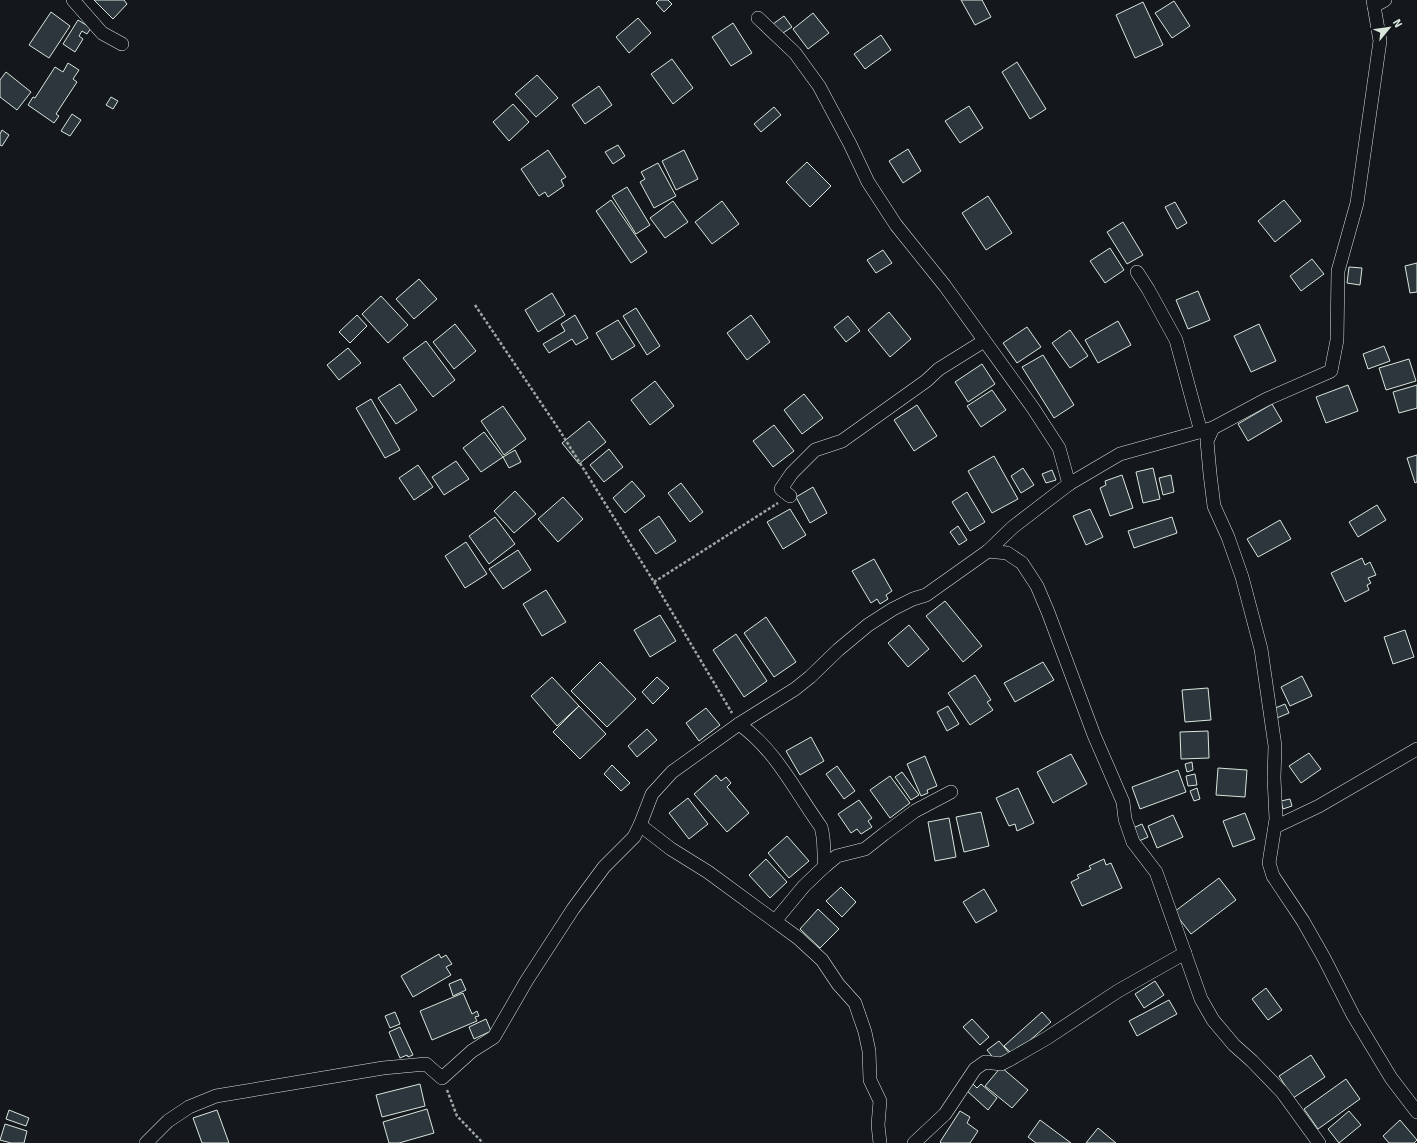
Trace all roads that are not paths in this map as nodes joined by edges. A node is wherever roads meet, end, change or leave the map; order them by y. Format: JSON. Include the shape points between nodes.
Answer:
{"nodes":[{"id":1,"x":73,"y":0,"type":"edge"},
{"id":2,"x":1377,"y":2,"type":"edge"},
{"id":3,"x":758,"y":18,"type":"dead end"},
{"id":4,"x":122,"y":44,"type":"dead end"},
{"id":5,"x":1137,"y":272,"type":"dead end"},
{"id":6,"x":984,"y":340,"type":"junction"},
{"id":7,"x":1207,"y":430,"type":"junction"},
{"id":8,"x":1069,"y":484,"type":"junction"},
{"id":9,"x":790,"y":496,"type":"road end"},
{"id":10,"x":988,"y":551,"type":"junction"},
{"id":11,"x":738,"y":724,"type":"junction"},
{"id":12,"x":1417,"y":749,"type":"edge"},
{"id":13,"x":951,"y":792,"type":"dead end"},
{"id":14,"x":640,"y":825,"type":"junction"},
{"id":15,"x":1275,"y":827,"type":"junction"},
{"id":16,"x":825,"y":866,"type":"junction"},
{"id":17,"x":775,"y":921,"type":"junction"},
{"id":18,"x":1185,"y":954,"type":"junction"},
{"id":19,"x":1417,"y":1112,"type":"edge"},
{"id":20,"x":146,"y":1143,"type":"edge"},
{"id":21,"x":880,"y":1143,"type":"edge"},
{"id":22,"x":914,"y":1143,"type":"edge"},
{"id":23,"x":1320,"y":1143,"type":"edge"}],
"edges":[{"from":1,"to":4,"type":"street","via":[[102,33]]},
{"from":2,"to":7,"type":"street","via":[[1380,42],[1357,203],[1338,271],[1337,340],[1331,371]]},
{"from":3,"to":6,"type":"street","via":[[795,53],[819,86],[868,182],[896,225]]},
{"from":5,"to":7,"type":"street","via":[[1176,340]]},
{"from":6,"to":8,"type":"street","via":[[1059,448]]},
{"from":6,"to":9,"type":"street","via":[[939,369],[842,441],[815,450],[792,473],[781,489]]},
{"from":7,"to":8,"type":"street","via":[[1120,454]]},
{"from":7,"to":15,"type":"street","via":[[1210,434],[1207,441],[1214,506],[1228,536],[1242,577],[1261,649],[1275,746]]},
{"from":8,"to":10,"type":"street","via":[[1013,527]]},
{"from":10,"to":11,"type":"street","via":[[926,595],[894,608],[868,625],[795,689]]},
{"from":10,"to":18,"type":"street","via":[[1008,553],[1022,563],[1037,586],[1094,735],[1123,802],[1125,819],[1133,842],[1156,872]]},
{"from":11,"to":14,"type":"street","via":[[672,772],[652,794]]},
{"from":11,"to":16,"type":"street","via":[[753,734],[769,751],[821,827],[825,838]]},
{"from":12,"to":15,"type":"street","via":[[1319,806]]},
{"from":13,"to":16,"type":"street","via":[[915,811],[865,849],[837,856]]},
{"from":14,"to":17,"type":"street"},
{"from":14,"to":20,"type":"street","via":[[634,837],[604,867],[573,909],[494,1037],[472,1051],[442,1078],[426,1064],[383,1068],[216,1096],[189,1107]]},
{"from":15,"to":19,"type":"street","via":[[1269,863],[1273,876],[1303,921],[1353,1015],[1391,1078]]},
{"from":16,"to":17,"type":"street","via":[[804,886]]},
{"from":17,"to":21,"type":"street","via":[[822,960],[838,984],[855,1002],[869,1051],[870,1080],[880,1101]]},
{"from":18,"to":22,"type":"street","via":[[1118,991],[1009,1060],[1001,1064],[985,1062],[975,1069],[945,1114]]},
{"from":18,"to":23,"type":"street","via":[[1201,999],[1213,1020],[1234,1045],[1282,1092]]}]}
